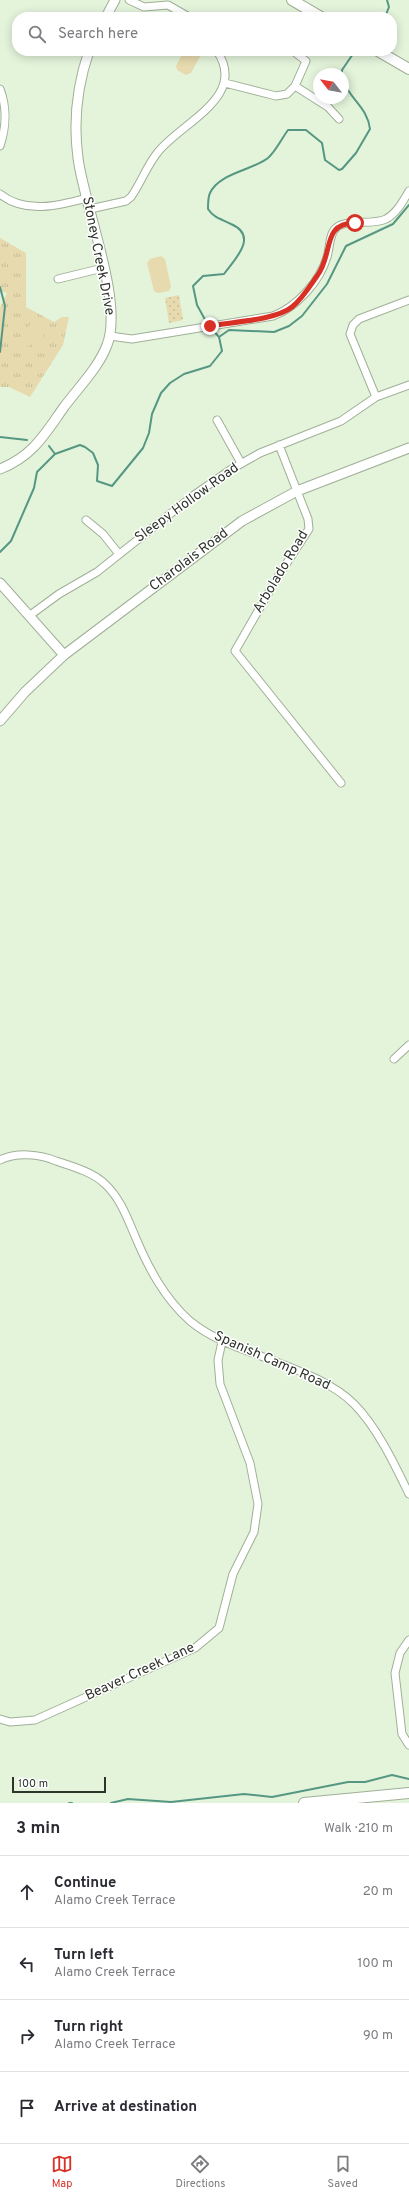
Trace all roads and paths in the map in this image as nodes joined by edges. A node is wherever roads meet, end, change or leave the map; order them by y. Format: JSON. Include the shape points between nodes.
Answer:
{"nodes":[{"id":1,"x":115,"y":0,"type":"edge"},
{"id":2,"x":128,"y":0,"type":"edge"},
{"id":3,"x":292,"y":0,"type":"edge"},
{"id":4,"x":109,"y":12,"type":"edge"},
{"id":5,"x":180,"y":12,"type":"edge"},
{"id":6,"x":312,"y":12,"type":"edge"},
{"id":7,"x":88,"y":56,"type":"edge"},
{"id":8,"x":220,"y":56,"type":"edge"},
{"id":9,"x":300,"y":56,"type":"edge"},
{"id":10,"x":386,"y":56,"type":"edge"},
{"id":11,"x":409,"y":70,"type":"edge"},
{"id":12,"x":225,"y":84,"type":"junction"},
{"id":13,"x":295,"y":86,"type":"junction"},
{"id":14,"x":0,"y":89,"type":"edge"},
{"id":15,"x":339,"y":119,"type":"dead end"},
{"id":16,"x":0,"y":146,"type":"edge"},
{"id":17,"x":409,"y":191,"type":"edge"},
{"id":18,"x":0,"y":194,"type":"edge"},
{"id":19,"x":87,"y":198,"type":"junction"},
{"id":20,"x":90,"y":209,"type":"junction"},
{"id":21,"x":103,"y":268,"type":"junction"},
{"id":22,"x":58,"y":279,"type":"dead end"},
{"id":23,"x":409,"y":300,"type":"edge"},
{"id":24,"x":110,"y":336,"type":"junction"},
{"id":25,"x":409,"y":385,"type":"edge"},
{"id":26,"x":376,"y":397,"type":"junction"},
{"id":27,"x":217,"y":420,"type":"dead end"},
{"id":28,"x":279,"y":445,"type":"junction"},
{"id":29,"x":409,"y":448,"type":"edge"},
{"id":30,"x":241,"y":464,"type":"junction"},
{"id":31,"x":0,"y":469,"type":"edge"},
{"id":32,"x":297,"y":491,"type":"junction"},
{"id":33,"x":86,"y":520,"type":"dead end"},
{"id":34,"x":119,"y":554,"type":"junction"},
{"id":35,"x":0,"y":583,"type":"edge"},
{"id":36,"x":29,"y":616,"type":"junction"},
{"id":37,"x":64,"y":655,"type":"junction"},
{"id":38,"x":0,"y":721,"type":"edge"},
{"id":39,"x":341,"y":783,"type":"dead end"},
{"id":40,"x":409,"y":1044,"type":"edge"},
{"id":41,"x":394,"y":1059,"type":"dead end"},
{"id":42,"x":0,"y":1160,"type":"edge"},
{"id":43,"x":222,"y":1342,"type":"junction"},
{"id":44,"x":407,"y":1486,"type":"edge"},
{"id":45,"x":409,"y":1494,"type":"edge"},
{"id":46,"x":409,"y":1640,"type":"edge"},
{"id":47,"x":0,"y":1719,"type":"edge"},
{"id":48,"x":409,"y":1745,"type":"edge"},
{"id":49,"x":409,"y":1793,"type":"edge"},
{"id":50,"x":304,"y":1803,"type":"edge"}],
"edges":[{"from":1,"to":4,"type":"street"},
{"from":2,"to":5,"type":"street","via":[[144,7],[168,5]]},
{"from":3,"to":6,"type":"main road"},
{"from":7,"to":19,"type":"street","name":"Stoney Creek Drive","via":[[80,83],[75,128],[78,160]]},
{"from":8,"to":12,"type":"street","via":[[226,72]]},
{"from":9,"to":13,"type":"street","via":[[306,61]]},
{"from":10,"to":11,"type":"main road"},
{"from":12,"to":13,"type":"street","via":[[280,96],[287,94]]},
{"from":12,"to":20,"type":"street","via":[[216,99],[159,151],[131,197],[126,201]]},
{"from":13,"to":15,"type":"street","via":[[328,107]]},
{"from":14,"to":16,"type":"street","via":[[5,106],[5,121]]},
{"from":17,"to":24,"type":"street","via":[[395,212],[387,218],[370,223],[344,223],[335,228],[325,263],[319,274],[284,312],[273,316],[132,339]]},
{"from":18,"to":19,"type":"street","via":[[12,202],[33,207],[52,206]]},
{"from":19,"to":20,"type":"street","name":"Stoney Creek Drive"},
{"from":20,"to":21,"type":"street","name":"Stoney Creek Drive"},
{"from":21,"to":22,"type":"street"},
{"from":21,"to":24,"type":"street","name":"Stoney Creek Drive","via":[[111,313]]},
{"from":23,"to":26,"type":"street","via":[[359,319],[350,334]]},
{"from":24,"to":31,"type":"street","name":"Stoney Creek Drive","via":[[96,364],[42,438],[22,458]]},
{"from":25,"to":26,"type":"street","name":"Sleepy Hollow Road"},
{"from":26,"to":28,"type":"street","name":"Sleepy Hollow Road","via":[[341,421]]},
{"from":27,"to":30,"type":"street"},
{"from":28,"to":30,"type":"street","name":"Sleepy Hollow Road"},
{"from":28,"to":32,"type":"street","name":"Arbolado Road"},
{"from":29,"to":32,"type":"street","name":"Charolais Road"},
{"from":30,"to":34,"type":"street","name":"Sleepy Hollow Road","via":[[194,495]]},
{"from":32,"to":37,"type":"street","name":"Charolais Road","via":[[264,507],[218,538]]},
{"from":32,"to":39,"type":"street","name":"Arbolado Road","via":[[308,519],[309,529],[235,651]]},
{"from":33,"to":34,"type":"street","via":[[103,534]]},
{"from":34,"to":36,"type":"street","name":"Sleepy Hollow Road","via":[[97,572],[59,594]]},
{"from":35,"to":36,"type":"street"},
{"from":36,"to":37,"type":"street"},
{"from":37,"to":38,"type":"street","name":"Charolais Road","via":[[25,692]]},
{"from":40,"to":41,"type":"street"},
{"from":42,"to":43,"type":"street","name":"Spanish Camp Road","via":[[28,1155],[46,1157],[104,1182],[120,1203],[146,1262],[165,1294],[191,1322]]},
{"from":43,"to":44,"type":"street","name":"Spanish Camp Road","via":[[314,1378],[354,1404],[377,1435]]},
{"from":43,"to":47,"type":"street","name":"Beaver Creek Lane","via":[[218,1360],[220,1384],[250,1463],[258,1504],[254,1532],[233,1574],[219,1628],[195,1648],[35,1720],[10,1722]]},
{"from":44,"to":45,"type":"street","name":"Spanish Camp Road"},
{"from":46,"to":48,"type":"street","via":[[400,1654],[395,1673],[402,1734]]},
{"from":49,"to":50,"type":"main road"}]}
